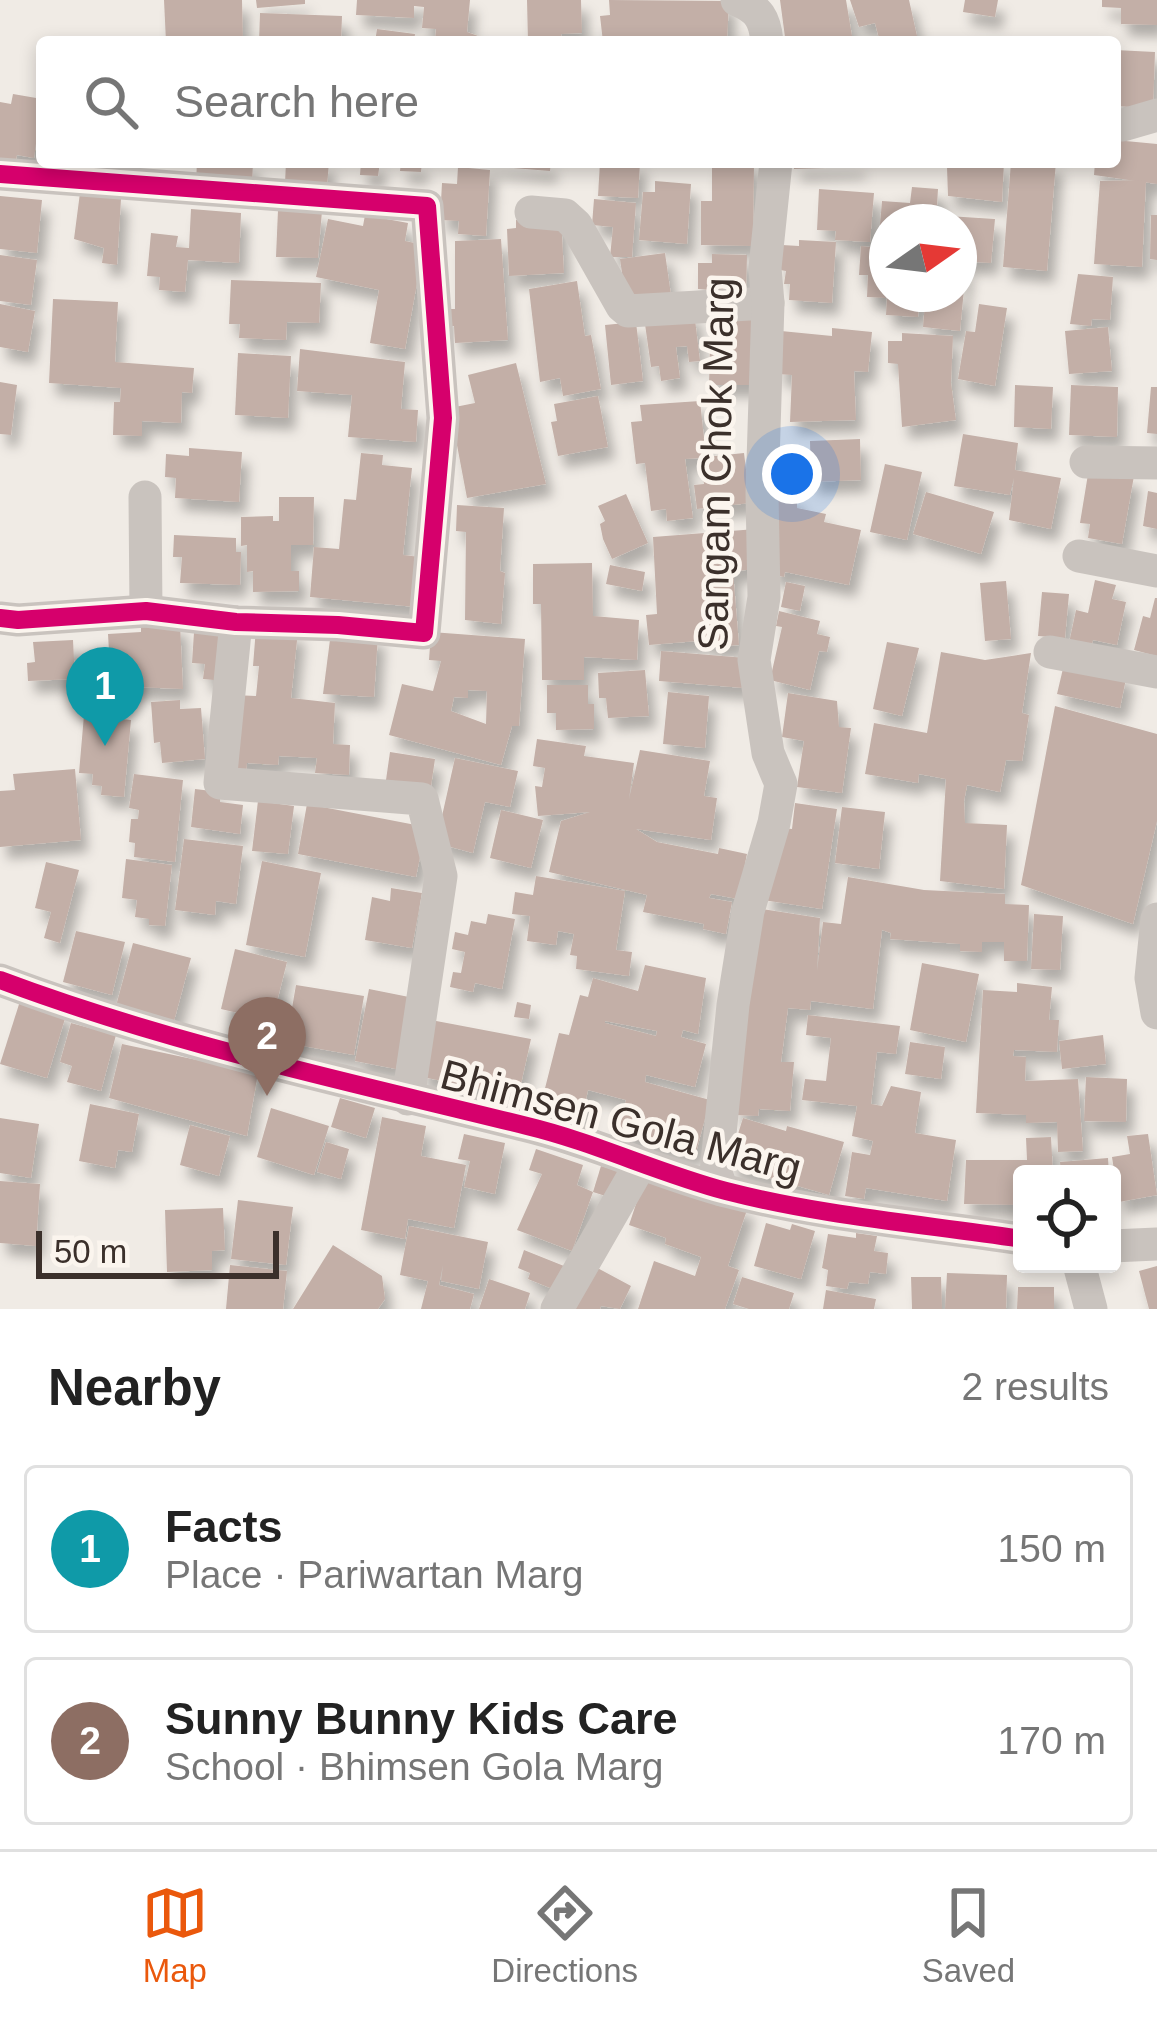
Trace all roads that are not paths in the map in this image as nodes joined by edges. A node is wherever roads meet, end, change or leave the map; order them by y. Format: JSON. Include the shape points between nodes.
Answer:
{"nodes":[{"id":1,"x":737,"y":0,"type":"edge"},
{"id":2,"x":766,"y":36,"type":"edge"},
{"id":3,"x":1157,"y":115,"type":"edge"},
{"id":4,"x":1123,"y":125,"type":"dead end"},
{"id":5,"x":775,"y":168,"type":"edge"},
{"id":6,"x":0,"y":173,"type":"edge"},
{"id":7,"x":531,"y":212,"type":"dead end"},
{"id":8,"x":768,"y":303,"type":"junction"},
{"id":9,"x":1086,"y":462,"type":"dead end"},
{"id":10,"x":1157,"y":464,"type":"edge"},
{"id":11,"x":145,"y":496,"type":"dead end"},
{"id":12,"x":1078,"y":556,"type":"dead end"},
{"id":13,"x":1157,"y":571,"type":"edge"},
{"id":14,"x":146,"y":610,"type":"junction"},
{"id":15,"x":0,"y":618,"type":"edge"},
{"id":16,"x":236,"y":622,"type":"junction"},
{"id":17,"x":1050,"y":652,"type":"dead end"},
{"id":18,"x":1157,"y":672,"type":"edge"},
{"id":19,"x":1157,"y":919,"type":"edge"},
{"id":20,"x":0,"y":980,"type":"edge"},
{"id":21,"x":1157,"y":1013,"type":"edge"},
{"id":22,"x":408,"y":1100,"type":"junction"},
{"id":23,"x":641,"y":1163,"type":"junction"},
{"id":24,"x":722,"y":1190,"type":"junction"},
{"id":25,"x":1013,"y":1238,"type":"edge"},
{"id":26,"x":1157,"y":1244,"type":"edge"},
{"id":27,"x":1121,"y":1246,"type":"edge"},
{"id":28,"x":1081,"y":1273,"type":"edge"},
{"id":29,"x":557,"y":1309,"type":"edge"},
{"id":30,"x":1090,"y":1309,"type":"edge"}],
"edges":[{"from":1,"to":2,"type":"street","via":[[752,6]]},
{"from":3,"to":4,"type":"street"},
{"from":5,"to":8,"type":"street","name":"Sangam Chok Marg"},
{"from":6,"to":16,"type":"street","via":[[427,206],[442,418],[424,633]]},
{"from":7,"to":8,"type":"street","via":[[565,215],[576,225],[628,310]]},
{"from":8,"to":24,"type":"street","name":"Sangam Chok Marg","via":[[764,597],[754,660],[781,784],[733,1005],[716,1173]]},
{"from":9,"to":10,"type":"street"},
{"from":11,"to":14,"type":"street"},
{"from":12,"to":13,"type":"street"},
{"from":14,"to":15,"type":"street"},
{"from":14,"to":16,"type":"street"},
{"from":16,"to":22,"type":"street","via":[[220,783],[422,800],[441,877]]},
{"from":17,"to":18,"type":"street"},
{"from":19,"to":21,"type":"street","via":[[1150,978]]},
{"from":20,"to":22,"type":"street","name":"Bhimsen Gola Marg"},
{"from":22,"to":23,"type":"street","name":"Bhimsen Gola Marg","via":[[531,1127]]},
{"from":23,"to":24,"type":"street","name":"Bhimsen Gola Marg"},
{"from":23,"to":29,"type":"street"},
{"from":24,"to":25,"type":"street","name":"Bhimsen Gola Marg","via":[[817,1212]]},
{"from":26,"to":27,"type":"street"},
{"from":28,"to":30,"type":"street"}]}
